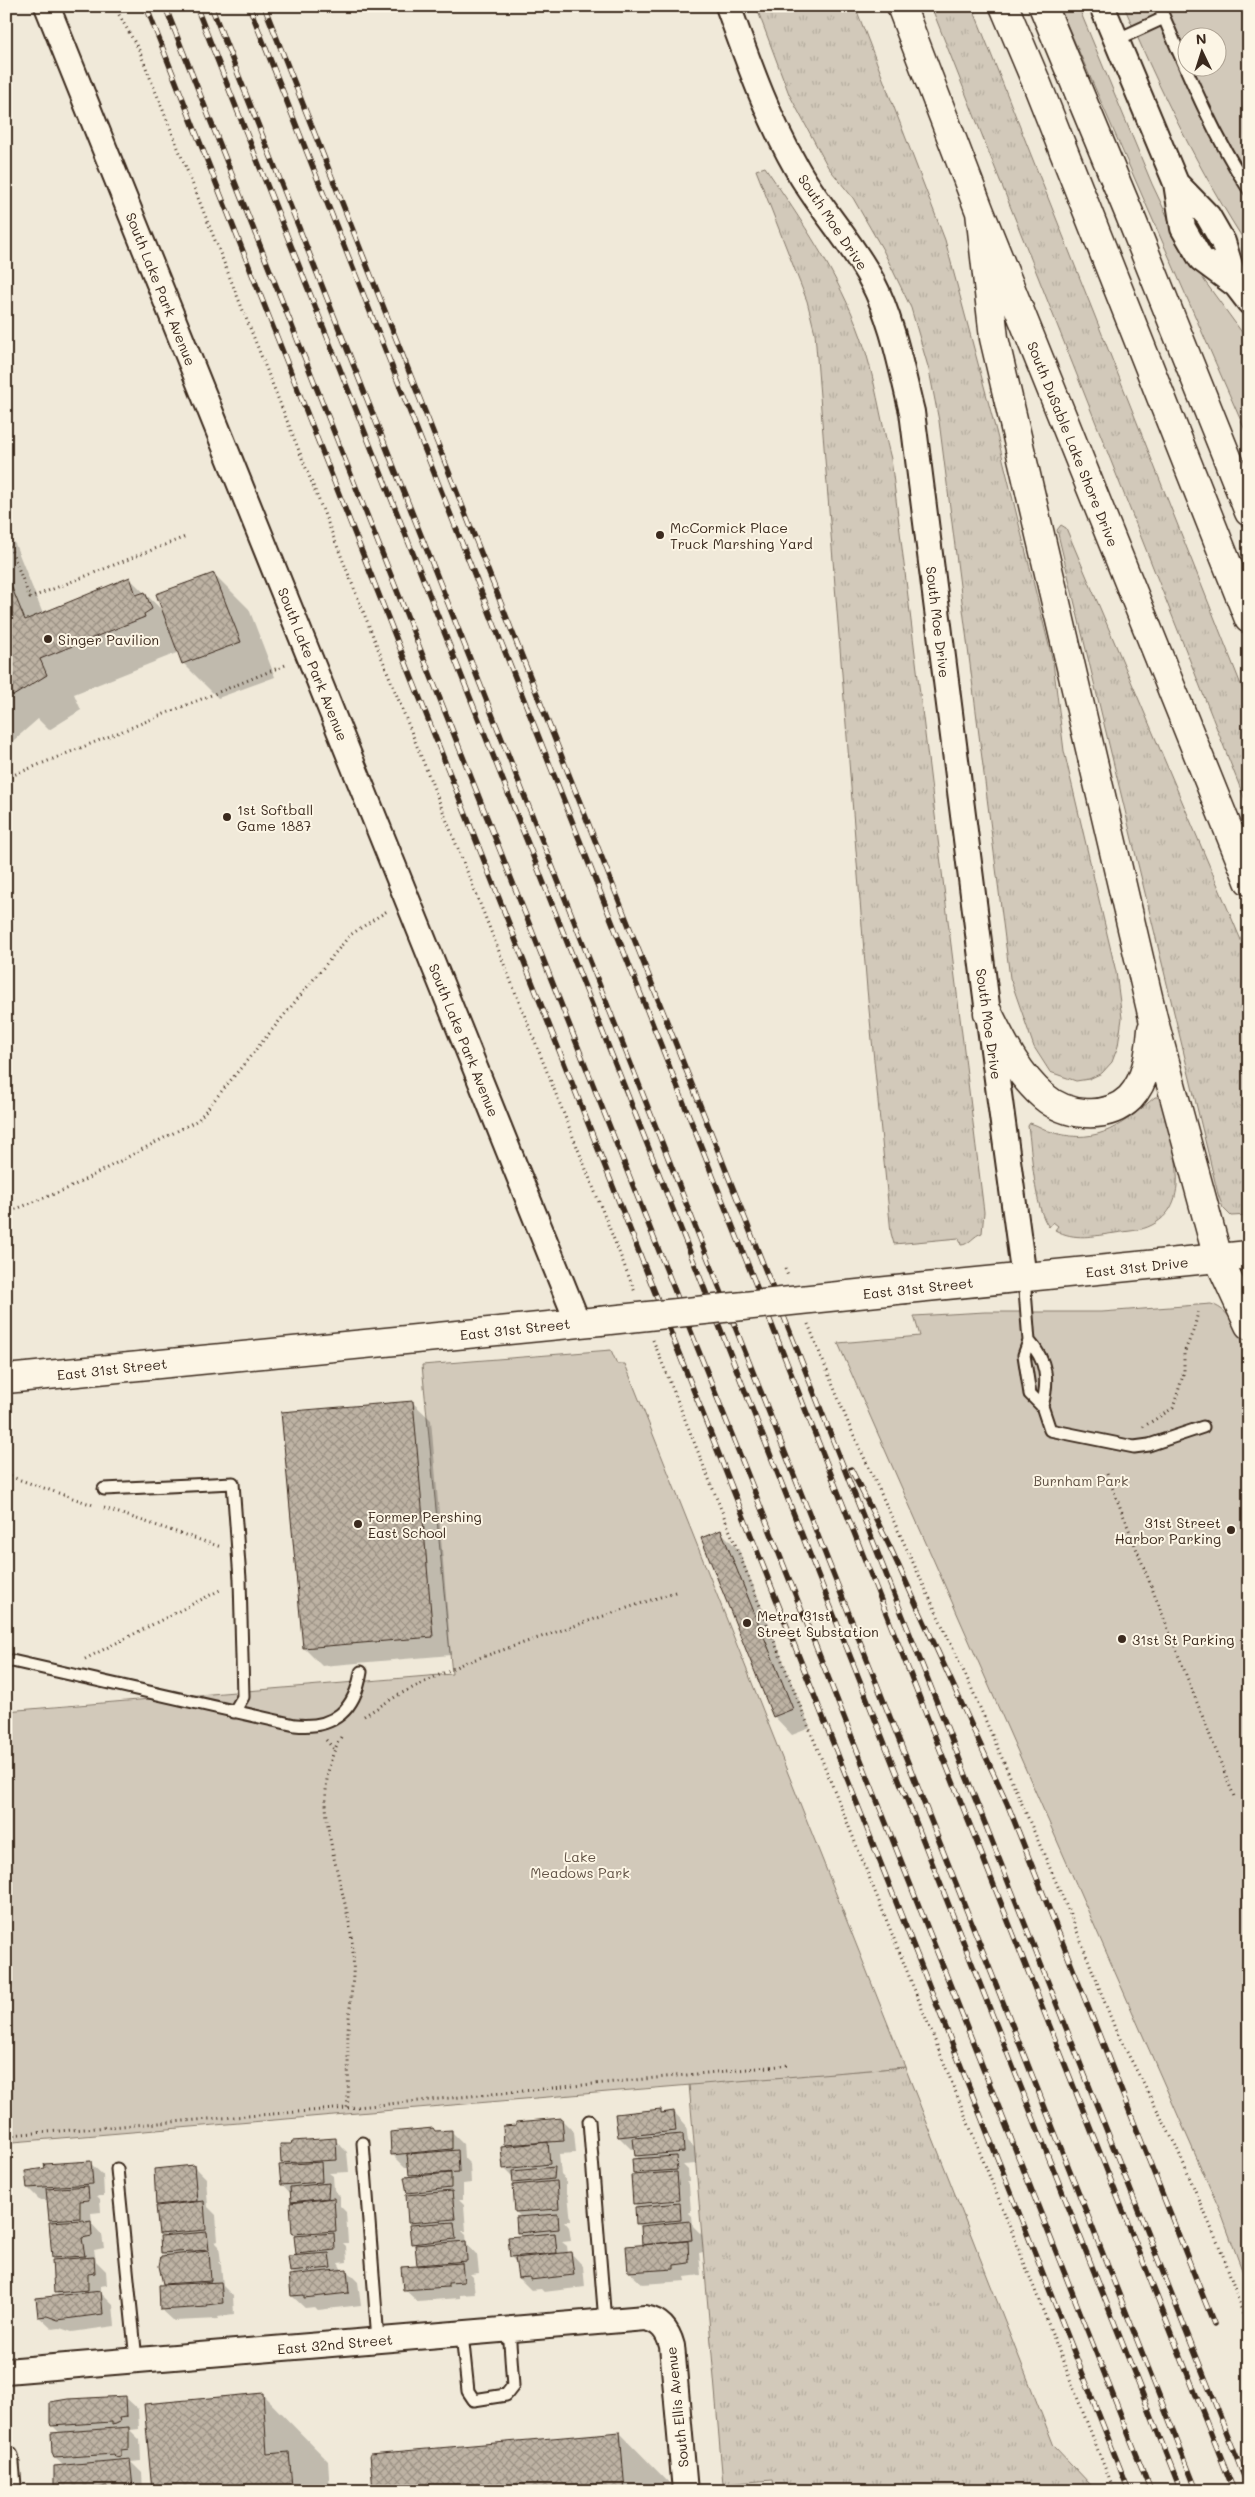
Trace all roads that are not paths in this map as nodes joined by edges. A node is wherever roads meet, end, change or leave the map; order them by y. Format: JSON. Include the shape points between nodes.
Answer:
{"nodes":[{"id":1,"x":47,"y":6,"type":"edge"},
{"id":2,"x":728,"y":6,"type":"edge"},
{"id":3,"x":901,"y":6,"type":"edge"},
{"id":4,"x":1004,"y":6,"type":"edge"},
{"id":5,"x":1043,"y":6,"type":"edge"},
{"id":6,"x":1102,"y":6,"type":"edge"},
{"id":7,"x":1159,"y":6,"type":"edge"},
{"id":8,"x":1164,"y":18,"type":"junction"},
{"id":9,"x":1116,"y":40,"type":"junction"},
{"id":10,"x":1249,"y":190,"type":"edge"},
{"id":11,"x":980,"y":212,"type":"junction"},
{"id":12,"x":1242,"y":293,"type":"edge"},
{"id":13,"x":1249,"y":512,"type":"edge"},
{"id":14,"x":1249,"y":619,"type":"edge"},
{"id":15,"x":1249,"y":881,"type":"edge"},
{"id":16,"x":988,"y":1013,"type":"junction"},
{"id":17,"x":1154,"y":1018,"type":"junction"},
{"id":18,"x":1249,"y":1255,"type":"edge"},
{"id":19,"x":1218,"y":1258,"type":"junction"},
{"id":20,"x":1024,"y":1278,"type":"junction"},
{"id":21,"x":589,"y":1322,"type":"junction"},
{"id":22,"x":1249,"y":1325,"type":"edge"},
{"id":23,"x":1029,"y":1341,"type":"junction"},
{"id":24,"x":6,"y":1379,"type":"edge"},
{"id":25,"x":1042,"y":1406,"type":"junction"},
{"id":26,"x":1203,"y":1427,"type":"dead end"},
{"id":27,"x":104,"y":1489,"type":"dead end"},
{"id":28,"x":6,"y":1662,"type":"edge"},
{"id":29,"x":361,"y":1672,"type":"dead end"},
{"id":30,"x":234,"y":1712,"type":"junction"},
{"id":31,"x":589,"y":2122,"type":"dead end"},
{"id":32,"x":363,"y":2143,"type":"dead end"},
{"id":33,"x":117,"y":2169,"type":"dead end"},
{"id":34,"x":605,"y":2322,"type":"junction"},
{"id":35,"x":662,"y":2326,"type":"joint"},
{"id":36,"x":509,"y":2329,"type":"junction"},
{"id":37,"x":462,"y":2334,"type":"junction"},
{"id":38,"x":378,"y":2340,"type":"junction"},
{"id":39,"x":136,"y":2360,"type":"junction"},
{"id":40,"x":6,"y":2371,"type":"edge"},
{"id":41,"x":6,"y":2458,"type":"edge"},
{"id":42,"x":9,"y":2491,"type":"edge"},
{"id":43,"x":685,"y":2491,"type":"edge"}],
"edges":[{"from":1,"to":21,"type":"street","name":"South Lake Park Avenue","via":[[407,898]]},
{"from":2,"to":16,"type":"street","name":"South Moe Drive","via":[[774,125],[797,170],[845,236],[873,282],[894,339],[912,412]]},
{"from":3,"to":11,"type":"main road","name":"South DuSable Lake Shore Drive"},
{"from":4,"to":14,"type":"main road"},
{"from":5,"to":13,"type":"main road"},
{"from":6,"to":9,"type":"street"},
{"from":7,"to":8,"type":"lane"},
{"from":8,"to":9,"type":"lane"},
{"from":8,"to":10,"type":"lane","via":[[1194,87]]},
{"from":9,"to":12,"type":"street","via":[[1176,183],[1183,228],[1201,259]]},
{"from":11,"to":15,"type":"main road","name":"South DuSable Lake Shore Drive"},
{"from":11,"to":17,"type":"main road","via":[[994,338]]},
{"from":16,"to":17,"type":"main road","via":[[1027,1081],[1062,1110],[1086,1114],[1113,1108],[1130,1097],[1144,1076]]},
{"from":16,"to":20,"type":"street","name":"South Moe Drive"},
{"from":17,"to":19,"type":"main road"},
{"from":18,"to":19,"type":"main road","name":"East 31st Drive"},
{"from":19,"to":20,"type":"main road","name":"East 31st Drive"},
{"from":19,"to":22,"type":"main road"},
{"from":20,"to":21,"type":"main road","name":"East 31st Street","bridge":true},
{"from":20,"to":23,"type":"lane"},
{"from":21,"to":24,"type":"main road","name":"East 31st Street"},
{"from":23,"to":25,"type":"lane","via":[[1041,1354],[1045,1373],[1047,1389]]},
{"from":23,"to":25,"type":"lane","via":[[1024,1355],[1030,1394]]},
{"from":25,"to":26,"type":"lane","via":[[1050,1430],[1134,1447]]},
{"from":27,"to":30,"type":"lane","via":[[233,1483],[240,1579],[243,1697]]},
{"from":28,"to":30,"type":"lane"},
{"from":29,"to":30,"type":"lane","via":[[358,1690],[348,1708],[332,1720],[313,1727]]},
{"from":31,"to":34,"type":"lane"},
{"from":32,"to":38,"type":"lane"},
{"from":33,"to":39,"type":"lane"},
{"from":34,"to":35,"type":"street","name":"East 32nd Street","via":[[645,2318]]},
{"from":34,"to":36,"type":"street","name":"East 32nd Street"},
{"from":35,"to":43,"type":"street","name":"South Ellis Avenue","via":[[672,2346]]},
{"from":36,"to":37,"type":"street","name":"East 32nd Street"},
{"from":36,"to":37,"type":"lane","via":[[513,2386],[506,2395],[474,2400],[468,2392]]},
{"from":37,"to":38,"type":"street","name":"East 32nd Street"},
{"from":38,"to":39,"type":"street","name":"East 32nd Street"},
{"from":39,"to":40,"type":"street","name":"East 32nd Street"},
{"from":41,"to":42,"type":"street"}]}
